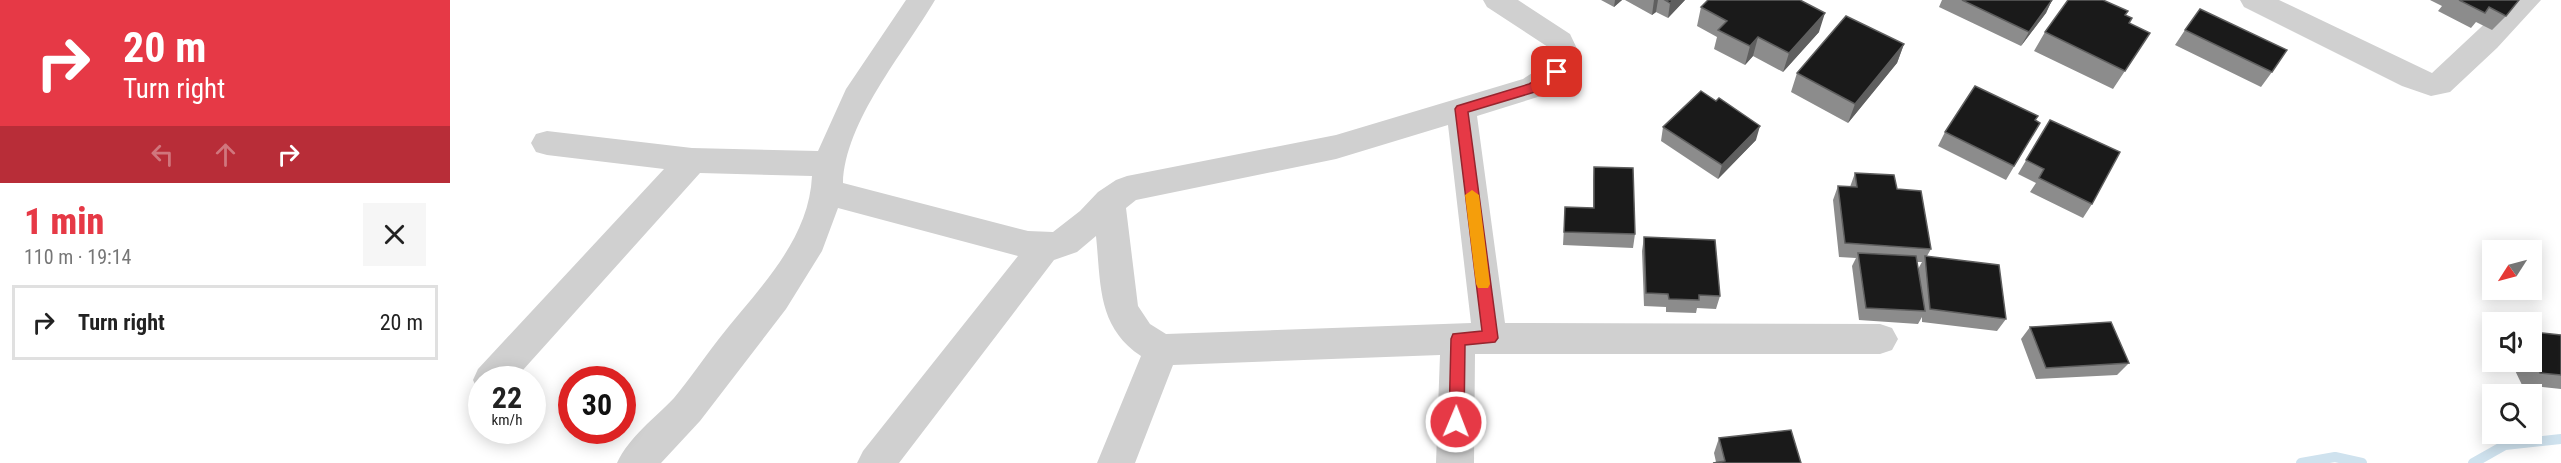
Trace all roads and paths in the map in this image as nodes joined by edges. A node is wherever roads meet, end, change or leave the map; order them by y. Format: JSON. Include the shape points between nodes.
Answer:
{"nodes":[{"id":1,"x":921,"y":0,"type":"edge"},
{"id":2,"x":1497,"y":0,"type":"edge"},
{"id":3,"x":2254,"y":0,"type":"edge"},
{"id":4,"x":2527,"y":0,"type":"edge"},
{"id":5,"x":1461,"y":109,"type":"junction"},
{"id":6,"x":547,"y":143,"type":"dead end"},
{"id":7,"x":692,"y":160,"type":"junction"},
{"id":8,"x":827,"y":178,"type":"junction"},
{"id":9,"x":1109,"y":201,"type":"junction"},
{"id":10,"x":1046,"y":247,"type":"junction"},
{"id":11,"x":1474,"y":338,"type":"junction"},
{"id":12,"x":1880,"y":339,"type":"dead end"},
{"id":13,"x":1161,"y":350,"type":"junction"},
{"id":14,"x":503,"y":366,"type":"edge"},
{"id":15,"x":636,"y":463,"type":"edge"},
{"id":16,"x":876,"y":463,"type":"edge"},
{"id":17,"x":1116,"y":463,"type":"edge"},
{"id":18,"x":1455,"y":463,"type":"edge"}],
"edges":[{"from":1,"to":8,"type":"street","via":[[858,97]]},
{"from":2,"to":5,"type":"street","via":[[1560,41],[1566,57],[1557,72],[1533,87]]},
{"from":3,"to":4,"type":"street","via":[[2432,84],[2439,84]]},
{"from":5,"to":9,"type":"street","via":[[1336,147],[1127,189]]},
{"from":5,"to":11,"type":"street"},
{"from":6,"to":7,"type":"street"},
{"from":7,"to":8,"type":"street"},
{"from":7,"to":14,"type":"street"},
{"from":8,"to":10,"type":"street","via":[[1028,245]]},
{"from":8,"to":15,"type":"street","via":[[810,242],[774,299],[687,410]]},
{"from":9,"to":10,"type":"street","via":[[1070,239]]},
{"from":9,"to":13,"type":"street","via":[[1121,310],[1138,335]]},
{"from":10,"to":16,"type":"street"},
{"from":11,"to":12,"type":"street"},
{"from":11,"to":13,"type":"street"},
{"from":11,"to":18,"type":"street"},
{"from":13,"to":17,"type":"street"}]}
